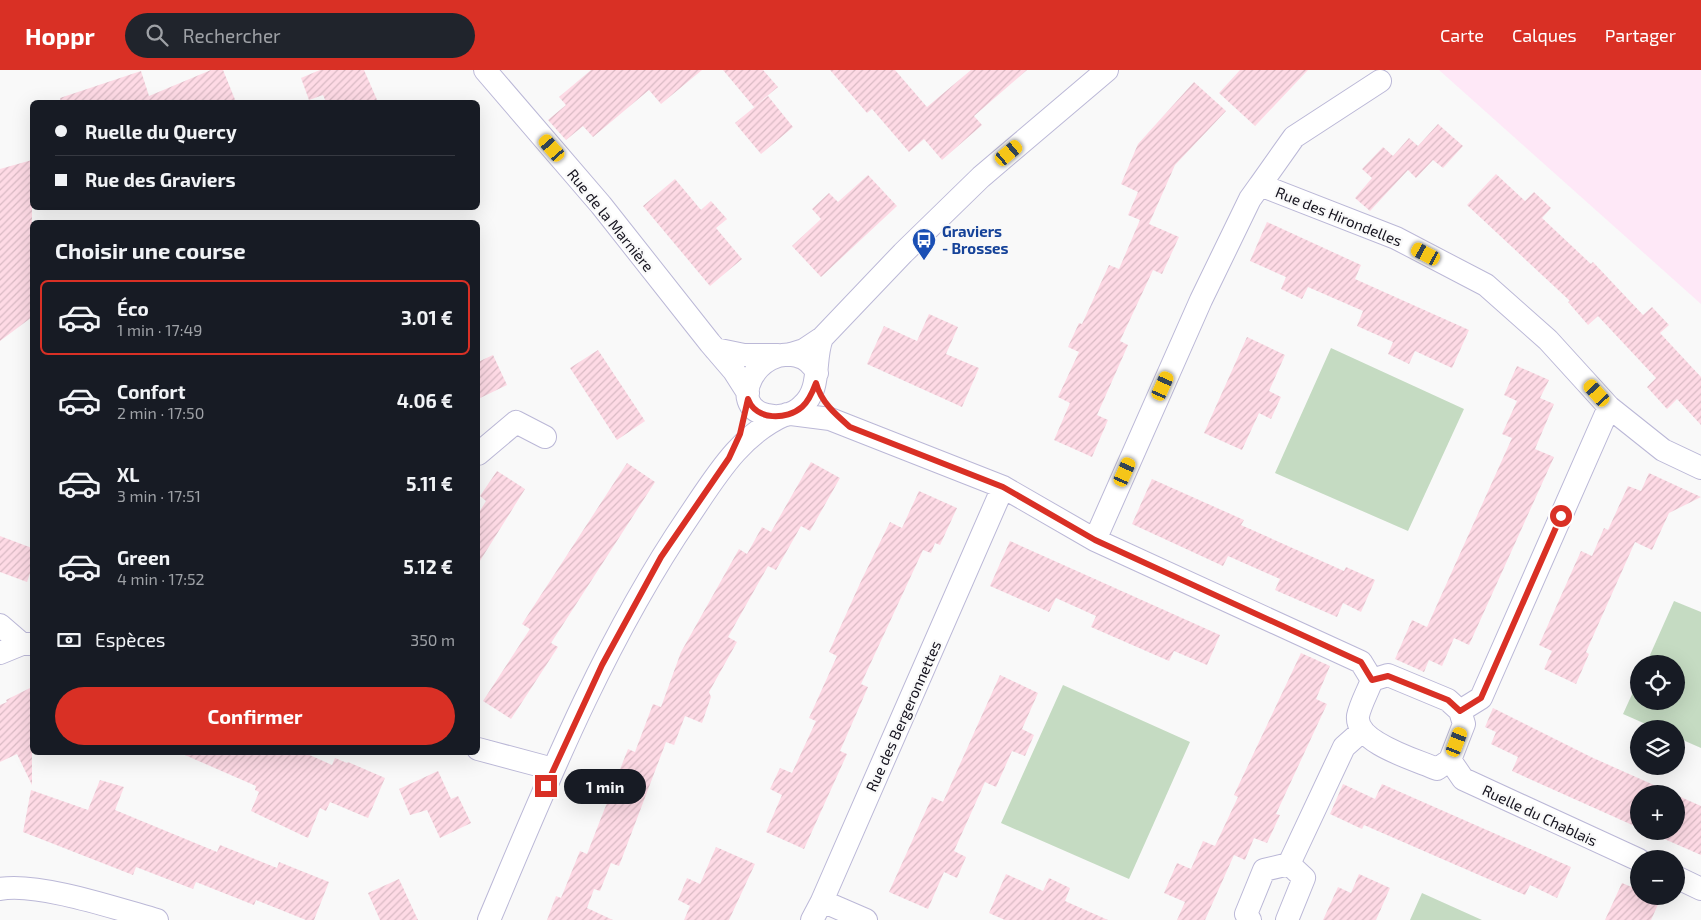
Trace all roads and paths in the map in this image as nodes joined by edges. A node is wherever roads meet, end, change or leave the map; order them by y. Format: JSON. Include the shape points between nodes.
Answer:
{"nodes":[{"id":1,"x":485,"y":70,"type":"edge"},
{"id":2,"x":1107,"y":70,"type":"edge"},
{"id":3,"x":1380,"y":81,"type":"dead end"},
{"id":4,"x":1260,"y":185,"type":"junction"},
{"id":5,"x":822,"y":338,"type":"junction"},
{"id":6,"x":715,"y":349,"type":"junction"},
{"id":7,"x":785,"y":355,"type":"junction"},
{"id":8,"x":816,"y":378,"type":"junction"},
{"id":9,"x":748,"y":396,"type":"junction"},
{"id":10,"x":1609,"y":407,"type":"junction"},
{"id":11,"x":789,"y":414,"type":"junction"},
{"id":12,"x":850,"y":427,"type":"junction"},
{"id":13,"x":545,"y":437,"type":"dead end"},
{"id":14,"x":480,"y":452,"type":"edge"},
{"id":15,"x":729,"y":458,"type":"junction"},
{"id":16,"x":1701,"y":468,"type":"edge"},
{"id":17,"x":1003,"y":487,"type":"junction"},
{"id":18,"x":1095,"y":540,"type":"junction"},
{"id":19,"x":0,"y":625,"type":"edge"},
{"id":20,"x":27,"y":644,"type":"edge"},
{"id":21,"x":0,"y":653,"type":"edge"},
{"id":22,"x":1372,"y":680,"type":"junction"},
{"id":23,"x":1460,"y":711,"type":"junction"},
{"id":24,"x":1362,"y":731,"type":"junction"},
{"id":25,"x":480,"y":750,"type":"edge"},
{"id":26,"x":1450,"y":760,"type":"junction"},
{"id":27,"x":553,"y":769,"type":"junction"},
{"id":28,"x":1630,"y":856,"type":"edge"},
{"id":29,"x":1289,"y":864,"type":"junction"},
{"id":30,"x":1685,"y":881,"type":"edge"},
{"id":31,"x":0,"y":889,"type":"edge"},
{"id":32,"x":1701,"y":889,"type":"edge"},
{"id":33,"x":817,"y":910,"type":"edge"},
{"id":34,"x":157,"y":920,"type":"edge"},
{"id":35,"x":489,"y":920,"type":"edge"},
{"id":36,"x":866,"y":920,"type":"edge"},
{"id":37,"x":1250,"y":920,"type":"edge"},
{"id":38,"x":1287,"y":920,"type":"edge"}],
"edges":[{"from":1,"to":6,"type":"street","name":"Rue de la Marnière","via":[[601,205]]},
{"from":2,"to":5,"type":"street","via":[[981,176]]},
{"from":3,"to":4,"type":"street","via":[[1294,137]]},
{"from":4,"to":10,"type":"street","name":"Rue des Hirondelles","via":[[1396,238],[1486,285],[1548,340]]},
{"from":4,"to":18,"type":"street","name":"Rue des Hirondelles","via":[[1250,199],[1201,300]]},
{"from":5,"to":7,"type":"street","via":[[804,350]]},
{"from":5,"to":8,"type":"street"},
{"from":6,"to":7,"type":"street","via":[[744,355]]},
{"from":6,"to":9,"type":"street","name":"Rue de la Marnière","via":[[740,379]]},
{"from":7,"to":8,"type":"street","via":[[802,357],[812,365]]},
{"from":7,"to":9,"type":"street","via":[[771,358],[756,370],[750,380]]},
{"from":8,"to":11,"type":"street","via":[[803,406]]},
{"from":8,"to":12,"type":"street","via":[[818,393]]},
{"from":9,"to":11,"type":"street","via":[[752,407],[761,414]]},
{"from":9,"to":15,"type":"street","via":[[740,434]]},
{"from":10,"to":16,"type":"street","name":"Rue des Hirondelles","via":[[1663,450]]},
{"from":10,"to":23,"type":"street","via":[[1481,698]]},
{"from":11,"to":12,"type":"street","via":[[816,415]]},
{"from":11,"to":15,"type":"street","via":[[762,427]]},
{"from":12,"to":17,"type":"street"},
{"from":13,"to":14,"type":"street","via":[[516,422]]},
{"from":15,"to":27,"type":"street","via":[[661,557],[602,665]]},
{"from":17,"to":18,"type":"street"},
{"from":17,"to":33,"type":"street","name":"Rue des Bergeronnettes"},
{"from":18,"to":22,"type":"street","via":[[1361,662]]},
{"from":19,"to":20,"type":"street"},
{"from":20,"to":21,"type":"street"},
{"from":22,"to":23,"type":"street","via":[[1388,676],[1448,700]]},
{"from":22,"to":24,"type":"street","via":[[1358,717]]},
{"from":23,"to":26,"type":"street","via":[[1464,724]]},
{"from":24,"to":26,"type":"street","via":[[1372,741],[1437,769]]},
{"from":24,"to":29,"type":"street","via":[[1344,747]]},
{"from":25,"to":27,"type":"street"},
{"from":26,"to":28,"type":"street","name":"Ruelle du Chablais","via":[[1463,779]]},
{"from":27,"to":35,"type":"street"},
{"from":29,"to":37,"type":"street","via":[[1264,870],[1246,914]]},
{"from":29,"to":38,"type":"street","via":[[1304,878]]},
{"from":30,"to":32,"type":"street"},
{"from":31,"to":34,"type":"street","via":[[41,890]]},
{"from":33,"to":36,"type":"street","name":"Rue des Bergeronnettes"}]}
